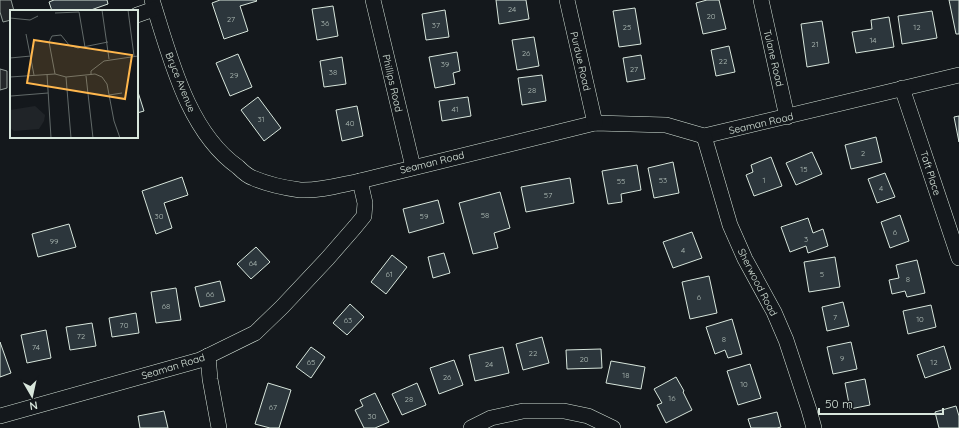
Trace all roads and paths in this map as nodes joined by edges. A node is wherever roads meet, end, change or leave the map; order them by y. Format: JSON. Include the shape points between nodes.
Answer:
{"nodes":[{"id":1,"x":373,"y":0,"type":"edge"},
{"id":2,"x":567,"y":0,"type":"edge"},
{"id":3,"x":761,"y":0,"type":"edge"},
{"id":4,"x":153,"y":4,"type":"edge"},
{"id":5,"x":138,"y":14,"type":"edge"},
{"id":6,"x":959,"y":75,"type":"edge"},
{"id":7,"x":902,"y":88,"type":"junction"},
{"id":8,"x":787,"y":116,"type":"junction"},
{"id":9,"x":596,"y":122,"type":"junction"},
{"id":10,"x":704,"y":136,"type":"junction"},
{"id":11,"x":413,"y":167,"type":"junction"},
{"id":12,"x":360,"y":180,"type":"junction"},
{"id":13,"x":959,"y":258,"type":"edge"},
{"id":14,"x":208,"y":356,"type":"junction"},
{"id":15,"x":0,"y":416,"type":"edge"},
{"id":16,"x":220,"y":428,"type":"edge"},
{"id":17,"x":471,"y":428,"type":"edge"},
{"id":18,"x":613,"y":428,"type":"edge"},
{"id":19,"x":814,"y":428,"type":"edge"}],
"edges":[{"from":1,"to":11,"type":"street","name":"Phillips Road"},
{"from":2,"to":9,"type":"street","name":"Purdue Road"},
{"from":3,"to":8,"type":"street","name":"Tulane Road"},
{"from":4,"to":5,"type":"street"},
{"from":4,"to":12,"type":"street","name":"Bryce Avenue","via":[[174,69],[192,112],[209,138],[229,161],[252,178],[283,188],[324,188]]},
{"from":6,"to":7,"type":"street","name":"Seaman Road"},
{"from":7,"to":8,"type":"street","name":"Seaman Road"},
{"from":7,"to":13,"type":"street","name":"Taft Place"},
{"from":8,"to":10,"type":"street","name":"Seaman Road"},
{"from":9,"to":10,"type":"street","name":"Seaman Road","via":[[666,125]]},
{"from":9,"to":11,"type":"street","name":"Seaman Road"},
{"from":10,"to":19,"type":"street","name":"Sherwood Road","via":[[730,225],[786,340]]},
{"from":11,"to":12,"type":"street","name":"Seaman Road"},
{"from":12,"to":14,"type":"street","name":"Seaman Road","via":[[365,203],[364,216],[333,253],[255,334]]},
{"from":14,"to":15,"type":"street","name":"Seaman Road"},
{"from":14,"to":16,"type":"street"},
{"from":17,"to":18,"type":"street","via":[[491,418],[523,411],[564,411],[588,416]]}]}
